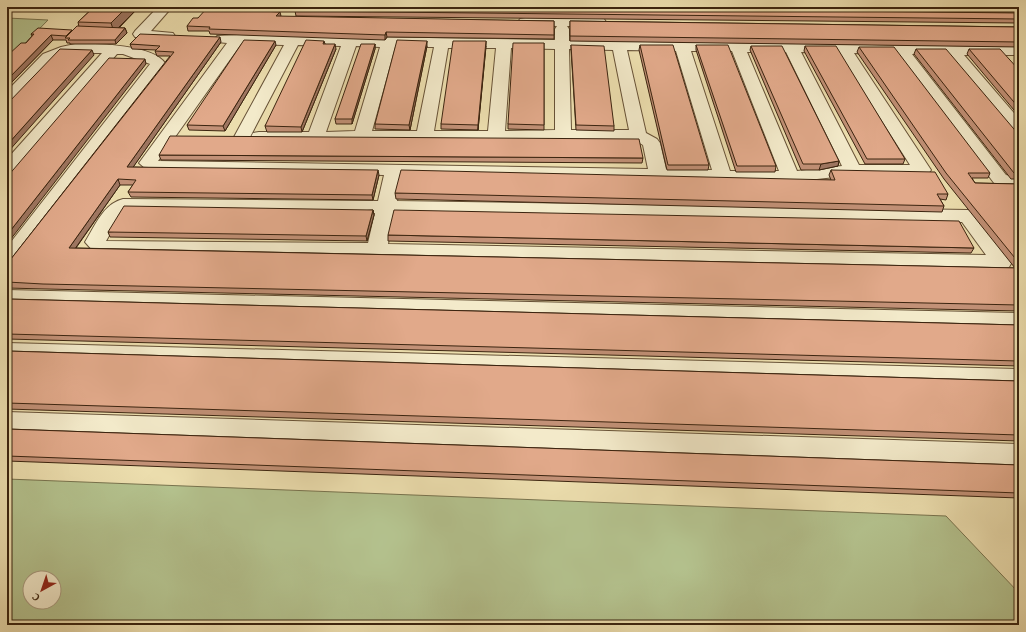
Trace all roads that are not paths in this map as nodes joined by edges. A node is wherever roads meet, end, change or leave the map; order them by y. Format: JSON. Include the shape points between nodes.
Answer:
{"nodes":[{"id":1,"x":164,"y":9,"type":"edge"},
{"id":2,"x":514,"y":21,"type":"edge"},
{"id":3,"x":562,"y":22,"type":"junction"},
{"id":4,"x":609,"y":23,"type":"edge"},
{"id":5,"x":140,"y":34,"type":"junction"},
{"id":6,"x":206,"y":38,"type":"edge"},
{"id":7,"x":237,"y":39,"type":"junction"},
{"id":8,"x":293,"y":41,"type":"junction"},
{"id":9,"x":350,"y":42,"type":"junction"},
{"id":10,"x":389,"y":42,"type":"junction"},
{"id":11,"x":442,"y":42,"type":"junction"},
{"id":12,"x":504,"y":43,"type":"junction"},
{"id":13,"x":562,"y":45,"type":"junction"},
{"id":14,"x":619,"y":45,"type":"junction"},
{"id":15,"x":682,"y":46,"type":"junction"},
{"id":16,"x":738,"y":47,"type":"junction"},
{"id":17,"x":790,"y":48,"type":"junction"},
{"id":18,"x":843,"y":48,"type":"junction"},
{"id":19,"x":901,"y":49,"type":"junction"},
{"id":20,"x":118,"y":50,"type":"junction"},
{"id":21,"x":952,"y":50,"type":"junction"},
{"id":22,"x":1012,"y":50,"type":"edge"},
{"id":23,"x":1019,"y":66,"type":"edge"},
{"id":24,"x":7,"y":100,"type":"edge"},
{"id":25,"x":1019,"y":129,"type":"edge"},
{"id":26,"x":563,"y":134,"type":"junction"},
{"id":27,"x":496,"y":135,"type":"junction"},
{"id":28,"x":638,"y":135,"type":"junction"},
{"id":29,"x":316,"y":136,"type":"junction"},
{"id":30,"x":362,"y":136,"type":"junction"},
{"id":31,"x":425,"y":136,"type":"junction"},
{"id":32,"x":167,"y":137,"type":"junction"},
{"id":33,"x":189,"y":137,"type":"edge"},
{"id":34,"x":394,"y":169,"type":"junction"},
{"id":35,"x":7,"y":170,"type":"edge"},
{"id":36,"x":854,"y":170,"type":"junction"},
{"id":37,"x":658,"y":175,"type":"junction"},
{"id":38,"x":723,"y":176,"type":"junction"},
{"id":39,"x":790,"y":177,"type":"junction"},
{"id":40,"x":1019,"y":183,"type":"edge"},
{"id":41,"x":386,"y":207,"type":"junction"},
{"id":42,"x":377,"y":250,"type":"junction"},
{"id":43,"x":7,"y":261,"type":"edge"},
{"id":44,"x":7,"y":296,"type":"edge"},
{"id":45,"x":1019,"y":321,"type":"edge"},
{"id":46,"x":7,"y":351,"type":"edge"},
{"id":47,"x":1019,"y":378,"type":"edge"},
{"id":48,"x":7,"y":422,"type":"edge"},
{"id":49,"x":1019,"y":455,"type":"edge"}],
"edges":[{"from":1,"to":5,"type":"lane"},
{"from":1,"to":5,"type":"lane","via":[[180,37]]},
{"from":2,"to":3,"type":"lane"},
{"from":3,"to":4,"type":"lane"},
{"from":3,"to":13,"type":"lane"},
{"from":5,"to":20,"type":"lane"},
{"from":6,"to":7,"type":"lane"},
{"from":7,"to":8,"type":"lane"},
{"from":7,"to":32,"type":"lane"},
{"from":8,"to":9,"type":"lane"},
{"from":8,"to":29,"type":"lane","via":[[234,137]]},
{"from":9,"to":10,"type":"lane"},
{"from":9,"to":29,"type":"lane"},
{"from":10,"to":11,"type":"lane"},
{"from":10,"to":30,"type":"lane"},
{"from":11,"to":12,"type":"lane"},
{"from":11,"to":31,"type":"lane"},
{"from":12,"to":13,"type":"lane"},
{"from":12,"to":27,"type":"lane"},
{"from":13,"to":14,"type":"lane"},
{"from":13,"to":26,"type":"lane"},
{"from":14,"to":15,"type":"lane"},
{"from":14,"to":28,"type":"lane"},
{"from":15,"to":16,"type":"lane"},
{"from":15,"to":38,"type":"lane"},
{"from":16,"to":17,"type":"lane"},
{"from":16,"to":39,"type":"lane"},
{"from":17,"to":18,"type":"lane"},
{"from":17,"to":36,"type":"lane"},
{"from":18,"to":19,"type":"lane"},
{"from":18,"to":36,"type":"lane","via":[[922,170]]},
{"from":19,"to":21,"type":"lane"},
{"from":19,"to":40,"type":"lane","via":[[1000,179]]},
{"from":20,"to":24,"type":"lane","via":[[79,48],[57,52],[48,57]]},
{"from":20,"to":35,"type":"lane"},
{"from":20,"to":43,"type":"lane","via":[[153,59],[158,63]]},
{"from":21,"to":22,"type":"lane"},
{"from":21,"to":25,"type":"lane"},
{"from":22,"to":23,"type":"lane"},
{"from":26,"to":27,"type":"lane"},
{"from":26,"to":28,"type":"lane"},
{"from":27,"to":31,"type":"lane"},
{"from":28,"to":37,"type":"lane","via":[[651,143]]},
{"from":29,"to":30,"type":"lane"},
{"from":30,"to":31,"type":"lane"},
{"from":32,"to":33,"type":"lane"},
{"from":32,"to":34,"type":"lane","via":[[148,163],[153,166]]},
{"from":34,"to":37,"type":"lane"},
{"from":34,"to":41,"type":"lane"},
{"from":36,"to":39,"type":"lane"},
{"from":37,"to":38,"type":"lane"},
{"from":38,"to":39,"type":"lane"},
{"from":41,"to":42,"type":"lane"},
{"from":41,"to":42,"type":"lane","via":[[123,205],[114,211],[95,242],[100,247]]},
{"from":41,"to":42,"type":"lane","via":[[968,216],[1002,262]]},
{"from":44,"to":45,"type":"lane"},
{"from":46,"to":47,"type":"lane"},
{"from":48,"to":49,"type":"lane"}]}
